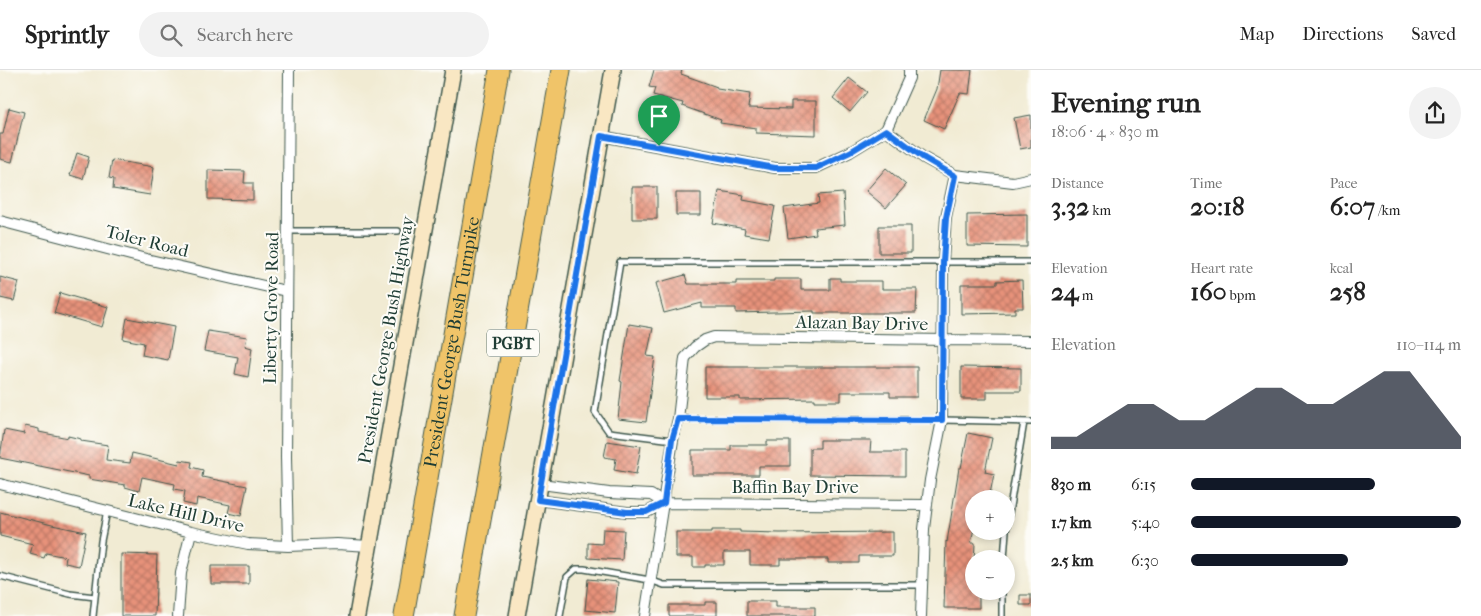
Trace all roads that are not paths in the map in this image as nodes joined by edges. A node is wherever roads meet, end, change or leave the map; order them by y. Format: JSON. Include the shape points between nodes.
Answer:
{"nodes":[{"id":1,"x":289,"y":70,"type":"edge"},
{"id":2,"x":453,"y":70,"type":"edge"},
{"id":3,"x":499,"y":70,"type":"edge"},
{"id":4,"x":561,"y":70,"type":"edge"},
{"id":5,"x":613,"y":70,"type":"edge"},
{"id":6,"x":909,"y":70,"type":"edge"},
{"id":7,"x":886,"y":130,"type":"junction"},
{"id":8,"x":601,"y":136,"type":"junction"},
{"id":9,"x":955,"y":176,"type":"junction"},
{"id":10,"x":1031,"y":178,"type":"edge"},
{"id":11,"x":0,"y":221,"type":"edge"},
{"id":12,"x":288,"y":231,"type":"junction"},
{"id":13,"x":398,"y":231,"type":"dead end"},
{"id":14,"x":943,"y":262,"type":"junction"},
{"id":15,"x":1031,"y":262,"type":"edge"},
{"id":16,"x":286,"y":291,"type":"junction"},
{"id":17,"x":942,"y":340,"type":"junction"},
{"id":18,"x":1031,"y":341,"type":"edge"},
{"id":19,"x":678,"y":419,"type":"junction"},
{"id":20,"x":942,"y":420,"type":"junction"},
{"id":21,"x":1024,"y":422,"type":"junction"},
{"id":22,"x":1031,"y":422,"type":"edge"},
{"id":23,"x":672,"y":440,"type":"junction"},
{"id":24,"x":0,"y":484,"type":"edge"},
{"id":25,"x":541,"y":484,"type":"junction"},
{"id":26,"x":1013,"y":490,"type":"edge"},
{"id":27,"x":538,"y":500,"type":"junction"},
{"id":28,"x":664,"y":503,"type":"junction"},
{"id":29,"x":927,"y":505,"type":"junction"},
{"id":30,"x":107,"y":511,"type":"junction"},
{"id":31,"x":190,"y":532,"type":"junction"},
{"id":32,"x":288,"y":546,"type":"junction"},
{"id":33,"x":369,"y":546,"type":"junction"},
{"id":34,"x":0,"y":576,"type":"edge"},
{"id":35,"x":650,"y":580,"type":"junction"},
{"id":36,"x":921,"y":585,"type":"junction"},
{"id":37,"x":95,"y":597,"type":"junction"},
{"id":38,"x":1002,"y":600,"type":"edge"},
{"id":39,"x":93,"y":616,"type":"edge"},
{"id":40,"x":178,"y":616,"type":"edge"},
{"id":41,"x":357,"y":616,"type":"edge"},
{"id":42,"x":404,"y":616,"type":"edge"},
{"id":43,"x":464,"y":616,"type":"edge"},
{"id":44,"x":517,"y":616,"type":"edge"},
{"id":45,"x":560,"y":616,"type":"edge"},
{"id":46,"x":645,"y":616,"type":"edge"},
{"id":47,"x":920,"y":616,"type":"edge"},
{"id":48,"x":1002,"y":616,"type":"edge"}],
"edges":[{"from":1,"to":12,"type":"street","name":"Liberty Grove Road"},
{"from":2,"to":33,"type":"main road","name":"President George Bush Highway"},
{"from":3,"to":42,"type":"highway","name":"President George Bush Turnpike"},
{"from":4,"to":43,"type":"highway","number":"PGBT"},
{"from":5,"to":8,"type":"main road"},
{"from":6,"to":7,"type":"street","via":[[909,78]]},
{"from":7,"to":8,"type":"street","via":[[816,168],[775,168]]},
{"from":7,"to":9,"type":"street"},
{"from":8,"to":25,"type":"main road"},
{"from":9,"to":10,"type":"street","via":[[1013,182]]},
{"from":9,"to":14,"type":"street","via":[[946,218]]},
{"from":11,"to":16,"type":"street","name":"Toler Road"},
{"from":12,"to":13,"type":"lane"},
{"from":12,"to":16,"type":"street","name":"Liberty Grove Road"},
{"from":14,"to":15,"type":"lane"},
{"from":14,"to":17,"type":"street"},
{"from":14,"to":23,"type":"lane","via":[[620,262],[595,412],[609,432]]},
{"from":16,"to":32,"type":"street","name":"Liberty Grove Road"},
{"from":17,"to":18,"type":"street","name":"Alazan Bay Drive"},
{"from":17,"to":19,"type":"street","name":"Alazan Bay Drive","via":[[714,337],[695,347],[685,358]]},
{"from":17,"to":20,"type":"street"},
{"from":19,"to":20,"type":"lane"},
{"from":19,"to":23,"type":"street"},
{"from":20,"to":21,"type":"lane"},
{"from":20,"to":29,"type":"street"},
{"from":21,"to":22,"type":"lane"},
{"from":21,"to":26,"type":"lane"},
{"from":23,"to":28,"type":"street"},
{"from":24,"to":30,"type":"street","name":"Lake Hill Drive"},
{"from":25,"to":27,"type":"main road"},
{"from":25,"to":28,"type":"street","name":"Baffin Bay Drive","via":[[651,495]]},
{"from":27,"to":28,"type":"street","name":"Baffin Bay Drive","via":[[627,512],[646,512]]},
{"from":27,"to":44,"type":"main road"},
{"from":28,"to":29,"type":"street","name":"Baffin Bay Drive"},
{"from":28,"to":35,"type":"street"},
{"from":29,"to":36,"type":"street"},
{"from":30,"to":31,"type":"street","name":"Lake Hill Drive"},
{"from":30,"to":37,"type":"lane"},
{"from":31,"to":32,"type":"street","name":"Lake Hill Drive","via":[[248,544]]},
{"from":31,"to":40,"type":"street","via":[[181,573]]},
{"from":32,"to":33,"type":"street","name":"Lake Hill Drive"},
{"from":33,"to":41,"type":"main road","name":"President George Bush Highway"},
{"from":34,"to":37,"type":"lane"},
{"from":35,"to":36,"type":"lane","via":[[664,585]]},
{"from":35,"to":45,"type":"lane","via":[[576,569],[567,577]]},
{"from":35,"to":46,"type":"street"},
{"from":36,"to":47,"type":"street"},
{"from":37,"to":39,"type":"lane"},
{"from":38,"to":48,"type":"lane"}]}
